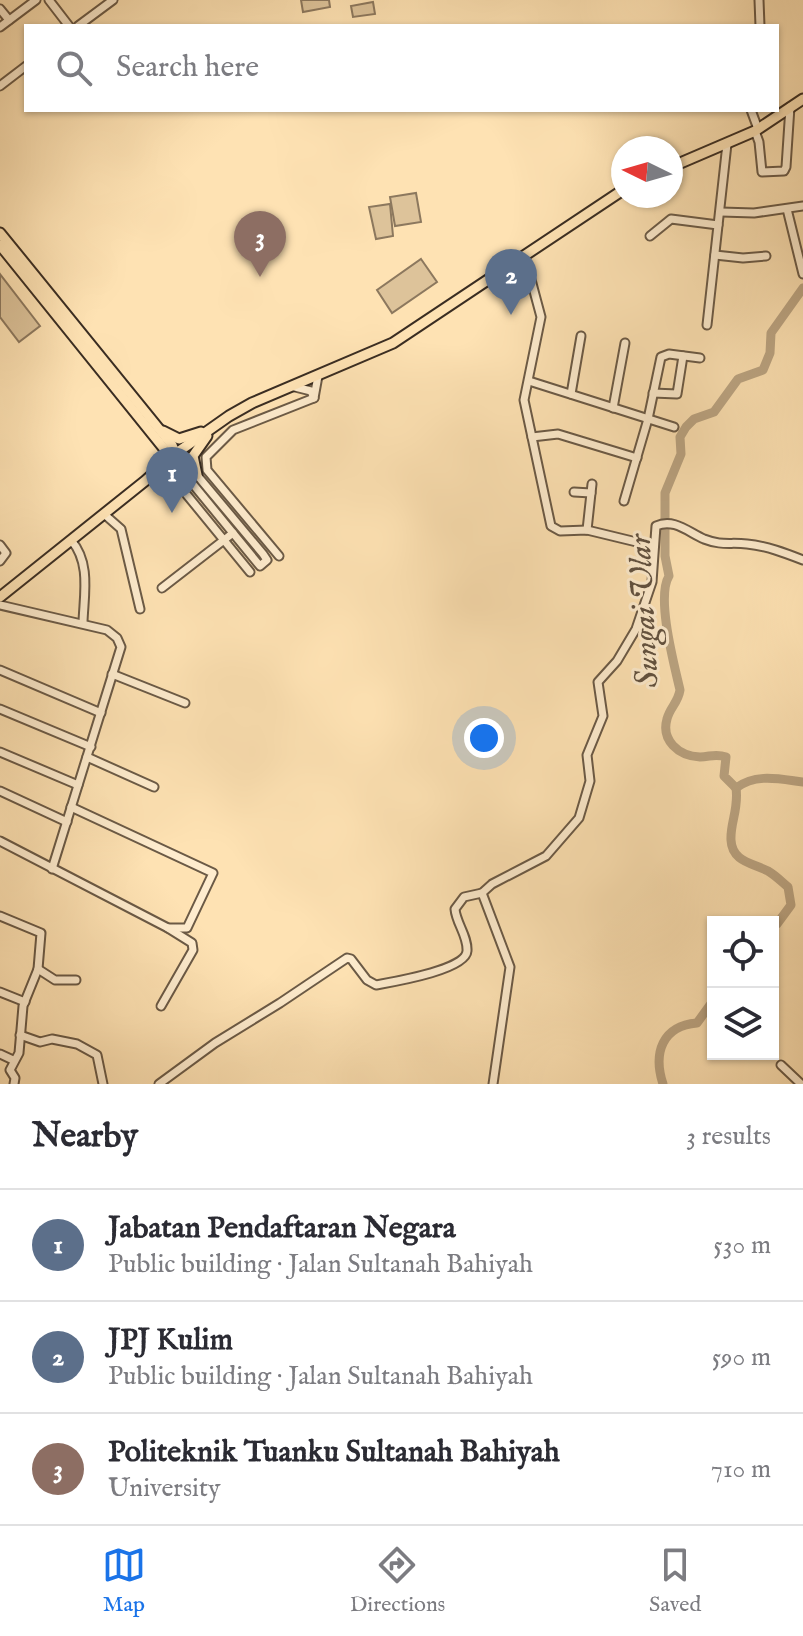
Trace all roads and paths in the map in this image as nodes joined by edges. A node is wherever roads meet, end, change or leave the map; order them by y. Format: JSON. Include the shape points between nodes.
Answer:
{"nodes":[{"id":1,"x":36,"y":0,"type":"edge"},
{"id":2,"x":49,"y":0,"type":"edge"},
{"id":3,"x":759,"y":0,"type":"edge"},
{"id":4,"x":108,"y":1,"type":"edge"},
{"id":5,"x":0,"y":9,"type":"edge"},
{"id":6,"x":9,"y":20,"type":"junction"},
{"id":7,"x":67,"y":24,"type":"edge"},
{"id":8,"x":80,"y":24,"type":"edge"},
{"id":9,"x":760,"y":24,"type":"edge"},
{"id":10,"x":0,"y":27,"type":"edge"},
{"id":11,"x":24,"y":68,"type":"edge"},
{"id":12,"x":0,"y":86,"type":"edge"},
{"id":13,"x":803,"y":99,"type":"edge"},
{"id":14,"x":790,"y":107,"type":"junction"},
{"id":15,"x":752,"y":112,"type":"edge"},
{"id":16,"x":757,"y":130,"type":"junction"},
{"id":17,"x":727,"y":144,"type":"junction"},
{"id":18,"x":683,"y":162,"type":"edge"},
{"id":19,"x":611,"y":198,"type":"edge"},
{"id":20,"x":803,"y":206,"type":"edge"},
{"id":21,"x":787,"y":209,"type":"junction"},
{"id":22,"x":721,"y":212,"type":"junction"},
{"id":23,"x":718,"y":225,"type":"junction"},
{"id":24,"x":0,"y":233,"type":"edge"},
{"id":25,"x":650,"y":236,"type":"dead end"},
{"id":26,"x":0,"y":245,"type":"edge"},
{"id":27,"x":715,"y":255,"type":"junction"},
{"id":28,"x":766,"y":256,"type":"dead end"},
{"id":29,"x":520,"y":258,"type":"junction"},
{"id":30,"x":803,"y":274,"type":"edge"},
{"id":31,"x":707,"y":325,"type":"dead end"},
{"id":32,"x":581,"y":336,"type":"dead end"},
{"id":33,"x":625,"y":343,"type":"dead end"},
{"id":34,"x":83,"y":347,"type":"junction"},
{"id":35,"x":683,"y":356,"type":"junction"},
{"id":36,"x":700,"y":358,"type":"dead end"},
{"id":37,"x":106,"y":363,"type":"junction"},
{"id":38,"x":318,"y":376,"type":"junction"},
{"id":39,"x":529,"y":381,"type":"junction"},
{"id":40,"x":292,"y":386,"type":"junction"},
{"id":41,"x":653,"y":393,"type":"junction"},
{"id":42,"x":571,"y":394,"type":"junction"},
{"id":43,"x":314,"y":398,"type":"junction"},
{"id":44,"x":613,"y":408,"type":"junction"},
{"id":45,"x":139,"y":416,"type":"junction"},
{"id":46,"x":648,"y":419,"type":"junction"},
{"id":47,"x":149,"y":423,"type":"junction"},
{"id":48,"x":214,"y":427,"type":"junction"},
{"id":49,"x":674,"y":427,"type":"dead end"},
{"id":50,"x":532,"y":437,"type":"junction"},
{"id":51,"x":173,"y":452,"type":"junction"},
{"id":52,"x":637,"y":458,"type":"junction"},
{"id":53,"x":194,"y":478,"type":"junction"},
{"id":54,"x":145,"y":481,"type":"junction"},
{"id":55,"x":574,"y":492,"type":"dead end"},
{"id":56,"x":187,"y":495,"type":"dead end"},
{"id":57,"x":624,"y":501,"type":"dead end"},
{"id":58,"x":104,"y":514,"type":"junction"},
{"id":59,"x":587,"y":530,"type":"junction"},
{"id":60,"x":233,"y":533,"type":"junction"},
{"id":61,"x":71,"y":540,"type":"junction"},
{"id":62,"x":224,"y":540,"type":"junction"},
{"id":63,"x":0,"y":545,"type":"edge"},
{"id":64,"x":653,"y":546,"type":"junction"},
{"id":65,"x":271,"y":548,"type":"junction"},
{"id":66,"x":263,"y":554,"type":"junction"},
{"id":67,"x":279,"y":556,"type":"dead end"},
{"id":68,"x":803,"y":560,"type":"edge"},
{"id":69,"x":0,"y":561,"type":"edge"},
{"id":70,"x":250,"y":572,"type":"dead end"},
{"id":71,"x":162,"y":588,"type":"dead end"},
{"id":72,"x":0,"y":597,"type":"edge"},
{"id":73,"x":0,"y":605,"type":"edge"},
{"id":74,"x":140,"y":609,"type":"dead end"},
{"id":75,"x":83,"y":622,"type":"junction"},
{"id":76,"x":0,"y":670,"type":"edge"},
{"id":77,"x":112,"y":674,"type":"junction"},
{"id":78,"x":185,"y":703,"type":"dead end"},
{"id":79,"x":0,"y":709,"type":"edge"},
{"id":80,"x":101,"y":713,"type":"junction"},
{"id":81,"x":91,"y":747,"type":"junction"},
{"id":82,"x":0,"y":752,"type":"edge"},
{"id":83,"x":87,"y":757,"type":"junction"},
{"id":84,"x":78,"y":785,"type":"junction"},
{"id":85,"x":154,"y":787,"type":"dead end"},
{"id":86,"x":0,"y":791,"type":"edge"},
{"id":87,"x":71,"y":807,"type":"junction"},
{"id":88,"x":67,"y":822,"type":"junction"},
{"id":89,"x":0,"y":841,"type":"edge"},
{"id":90,"x":52,"y":869,"type":"junction"},
{"id":91,"x":482,"y":893,"type":"junction"},
{"id":92,"x":0,"y":916,"type":"edge"},
{"id":93,"x":168,"y":928,"type":"junction"},
{"id":94,"x":38,"y":969,"type":"junction"},
{"id":95,"x":76,"y":980,"type":"dead end"},
{"id":96,"x":0,"y":992,"type":"edge"},
{"id":97,"x":25,"y":1002,"type":"junction"},
{"id":98,"x":161,"y":1006,"type":"dead end"},
{"id":99,"x":20,"y":1035,"type":"junction"},
{"id":100,"x":0,"y":1054,"type":"edge"},
{"id":101,"x":13,"y":1060,"type":"junction"},
{"id":102,"x":781,"y":1065,"type":"dead end"},
{"id":103,"x":14,"y":1084,"type":"edge"},
{"id":104,"x":103,"y":1084,"type":"edge"},
{"id":105,"x":159,"y":1084,"type":"edge"},
{"id":106,"x":493,"y":1084,"type":"edge"},
{"id":107,"x":801,"y":1084,"type":"edge"}],
"edges":[{"from":1,"to":6,"type":"street"},
{"from":2,"to":7,"type":"street"},
{"from":3,"to":9,"type":"street"},
{"from":4,"to":8,"type":"street"},
{"from":5,"to":6,"type":"street"},
{"from":6,"to":10,"type":"street"},
{"from":11,"to":12,"type":"street"},
{"from":13,"to":14,"type":"main road"},
{"from":14,"to":16,"type":"main road"},
{"from":14,"to":16,"type":"street","via":[[784,171],[762,172]]},
{"from":15,"to":16,"type":"street"},
{"from":16,"to":17,"type":"main road"},
{"from":17,"to":18,"type":"main road"},
{"from":17,"to":22,"type":"street"},
{"from":19,"to":29,"type":"main road"},
{"from":20,"to":21,"type":"street"},
{"from":21,"to":22,"type":"street"},
{"from":21,"to":30,"type":"street"},
{"from":22,"to":23,"type":"street"},
{"from":23,"to":25,"type":"street","via":[[671,219]]},
{"from":23,"to":27,"type":"street"},
{"from":24,"to":37,"type":"main road"},
{"from":26,"to":34,"type":"main road"},
{"from":27,"to":28,"type":"street"},
{"from":27,"to":31,"type":"street"},
{"from":29,"to":38,"type":"main road","via":[[393,343]]},
{"from":29,"to":39,"type":"street","via":[[541,317]]},
{"from":32,"to":42,"type":"street"},
{"from":33,"to":44,"type":"street"},
{"from":34,"to":37,"type":"main road"},
{"from":34,"to":45,"type":"main road"},
{"from":35,"to":36,"type":"street"},
{"from":35,"to":41,"type":"street","via":[[661,357]]},
{"from":35,"to":41,"type":"street","via":[[677,394]]},
{"from":37,"to":45,"type":"main road"},
{"from":37,"to":47,"type":"main road"},
{"from":38,"to":40,"type":"main road"},
{"from":38,"to":43,"type":"street"},
{"from":39,"to":42,"type":"street"},
{"from":39,"to":50,"type":"street","via":[[524,400]]},
{"from":40,"to":43,"type":"street","via":[[311,391]]},
{"from":40,"to":48,"type":"main road"},
{"from":41,"to":46,"type":"street"},
{"from":42,"to":44,"type":"street"},
{"from":43,"to":65,"type":"street","via":[[233,430],[206,457],[207,470]]},
{"from":44,"to":46,"type":"street"},
{"from":45,"to":47,"type":"main road"},
{"from":46,"to":49,"type":"street"},
{"from":46,"to":52,"type":"street"},
{"from":47,"to":48,"type":"main road","via":[[179,439]]},
{"from":47,"to":51,"type":"main road"},
{"from":47,"to":54,"type":"main road","via":[[160,454]]},
{"from":48,"to":51,"type":"main road"},
{"from":48,"to":53,"type":"main road","via":[[193,456]]},
{"from":50,"to":52,"type":"street","via":[[558,434]]},
{"from":50,"to":59,"type":"street","via":[[551,526]]},
{"from":51,"to":53,"type":"street"},
{"from":51,"to":54,"type":"main road"},
{"from":52,"to":57,"type":"street"},
{"from":53,"to":54,"type":"main road","via":[[168,474]]},
{"from":53,"to":60,"type":"street"},
{"from":53,"to":66,"type":"street"},
{"from":54,"to":58,"type":"main road"},
{"from":55,"to":59,"type":"street","via":[[592,488]]},
{"from":56,"to":62,"type":"street"},
{"from":58,"to":61,"type":"main road"},
{"from":58,"to":74,"type":"street","via":[[121,529]]},
{"from":59,"to":64,"type":"street"},
{"from":60,"to":62,"type":"street"},
{"from":60,"to":66,"type":"street","via":[[260,566],[267,560]]},
{"from":61,"to":72,"type":"main road"},
{"from":61,"to":75,"type":"street","via":[[85,567]]},
{"from":62,"to":70,"type":"street"},
{"from":62,"to":71,"type":"street"},
{"from":63,"to":69,"type":"street","via":[[6,553]]},
{"from":64,"to":68,"type":"street","via":[[655,529],[671,524],[717,543],[763,546]]},
{"from":64,"to":91,"type":"street","via":[[652,582],[636,629],[598,682],[603,716],[587,755],[590,781],[579,818],[546,856]]},
{"from":65,"to":66,"type":"street"},
{"from":65,"to":67,"type":"street"},
{"from":73,"to":75,"type":"street"},
{"from":75,"to":77,"type":"street","via":[[117,638],[121,647]]},
{"from":76,"to":80,"type":"street"},
{"from":77,"to":78,"type":"street"},
{"from":77,"to":80,"type":"street"},
{"from":79,"to":81,"type":"street"},
{"from":80,"to":81,"type":"street"},
{"from":81,"to":83,"type":"street"},
{"from":82,"to":84,"type":"street"},
{"from":83,"to":84,"type":"street"},
{"from":83,"to":85,"type":"street"},
{"from":84,"to":87,"type":"street"},
{"from":86,"to":88,"type":"street"},
{"from":87,"to":88,"type":"street"},
{"from":87,"to":93,"type":"street","via":[[213,873],[187,928]]},
{"from":88,"to":90,"type":"street"},
{"from":89,"to":90,"type":"street"},
{"from":90,"to":93,"type":"street"},
{"from":91,"to":105,"type":"street","via":[[464,897],[455,909],[467,951],[459,961],[428,975],[376,985],[347,958]]},
{"from":91,"to":106,"type":"street","via":[[510,967]]},
{"from":92,"to":94,"type":"street","via":[[41,933]]},
{"from":93,"to":98,"type":"street","via":[[192,943],[193,950]]},
{"from":94,"to":95,"type":"street","via":[[55,980]]},
{"from":94,"to":97,"type":"street"},
{"from":96,"to":97,"type":"street"},
{"from":97,"to":99,"type":"street"},
{"from":99,"to":101,"type":"street"},
{"from":99,"to":104,"type":"street","via":[[77,1044],[97,1055]]},
{"from":100,"to":101,"type":"street"},
{"from":101,"to":103,"type":"street"},
{"from":102,"to":107,"type":"street"}]}
